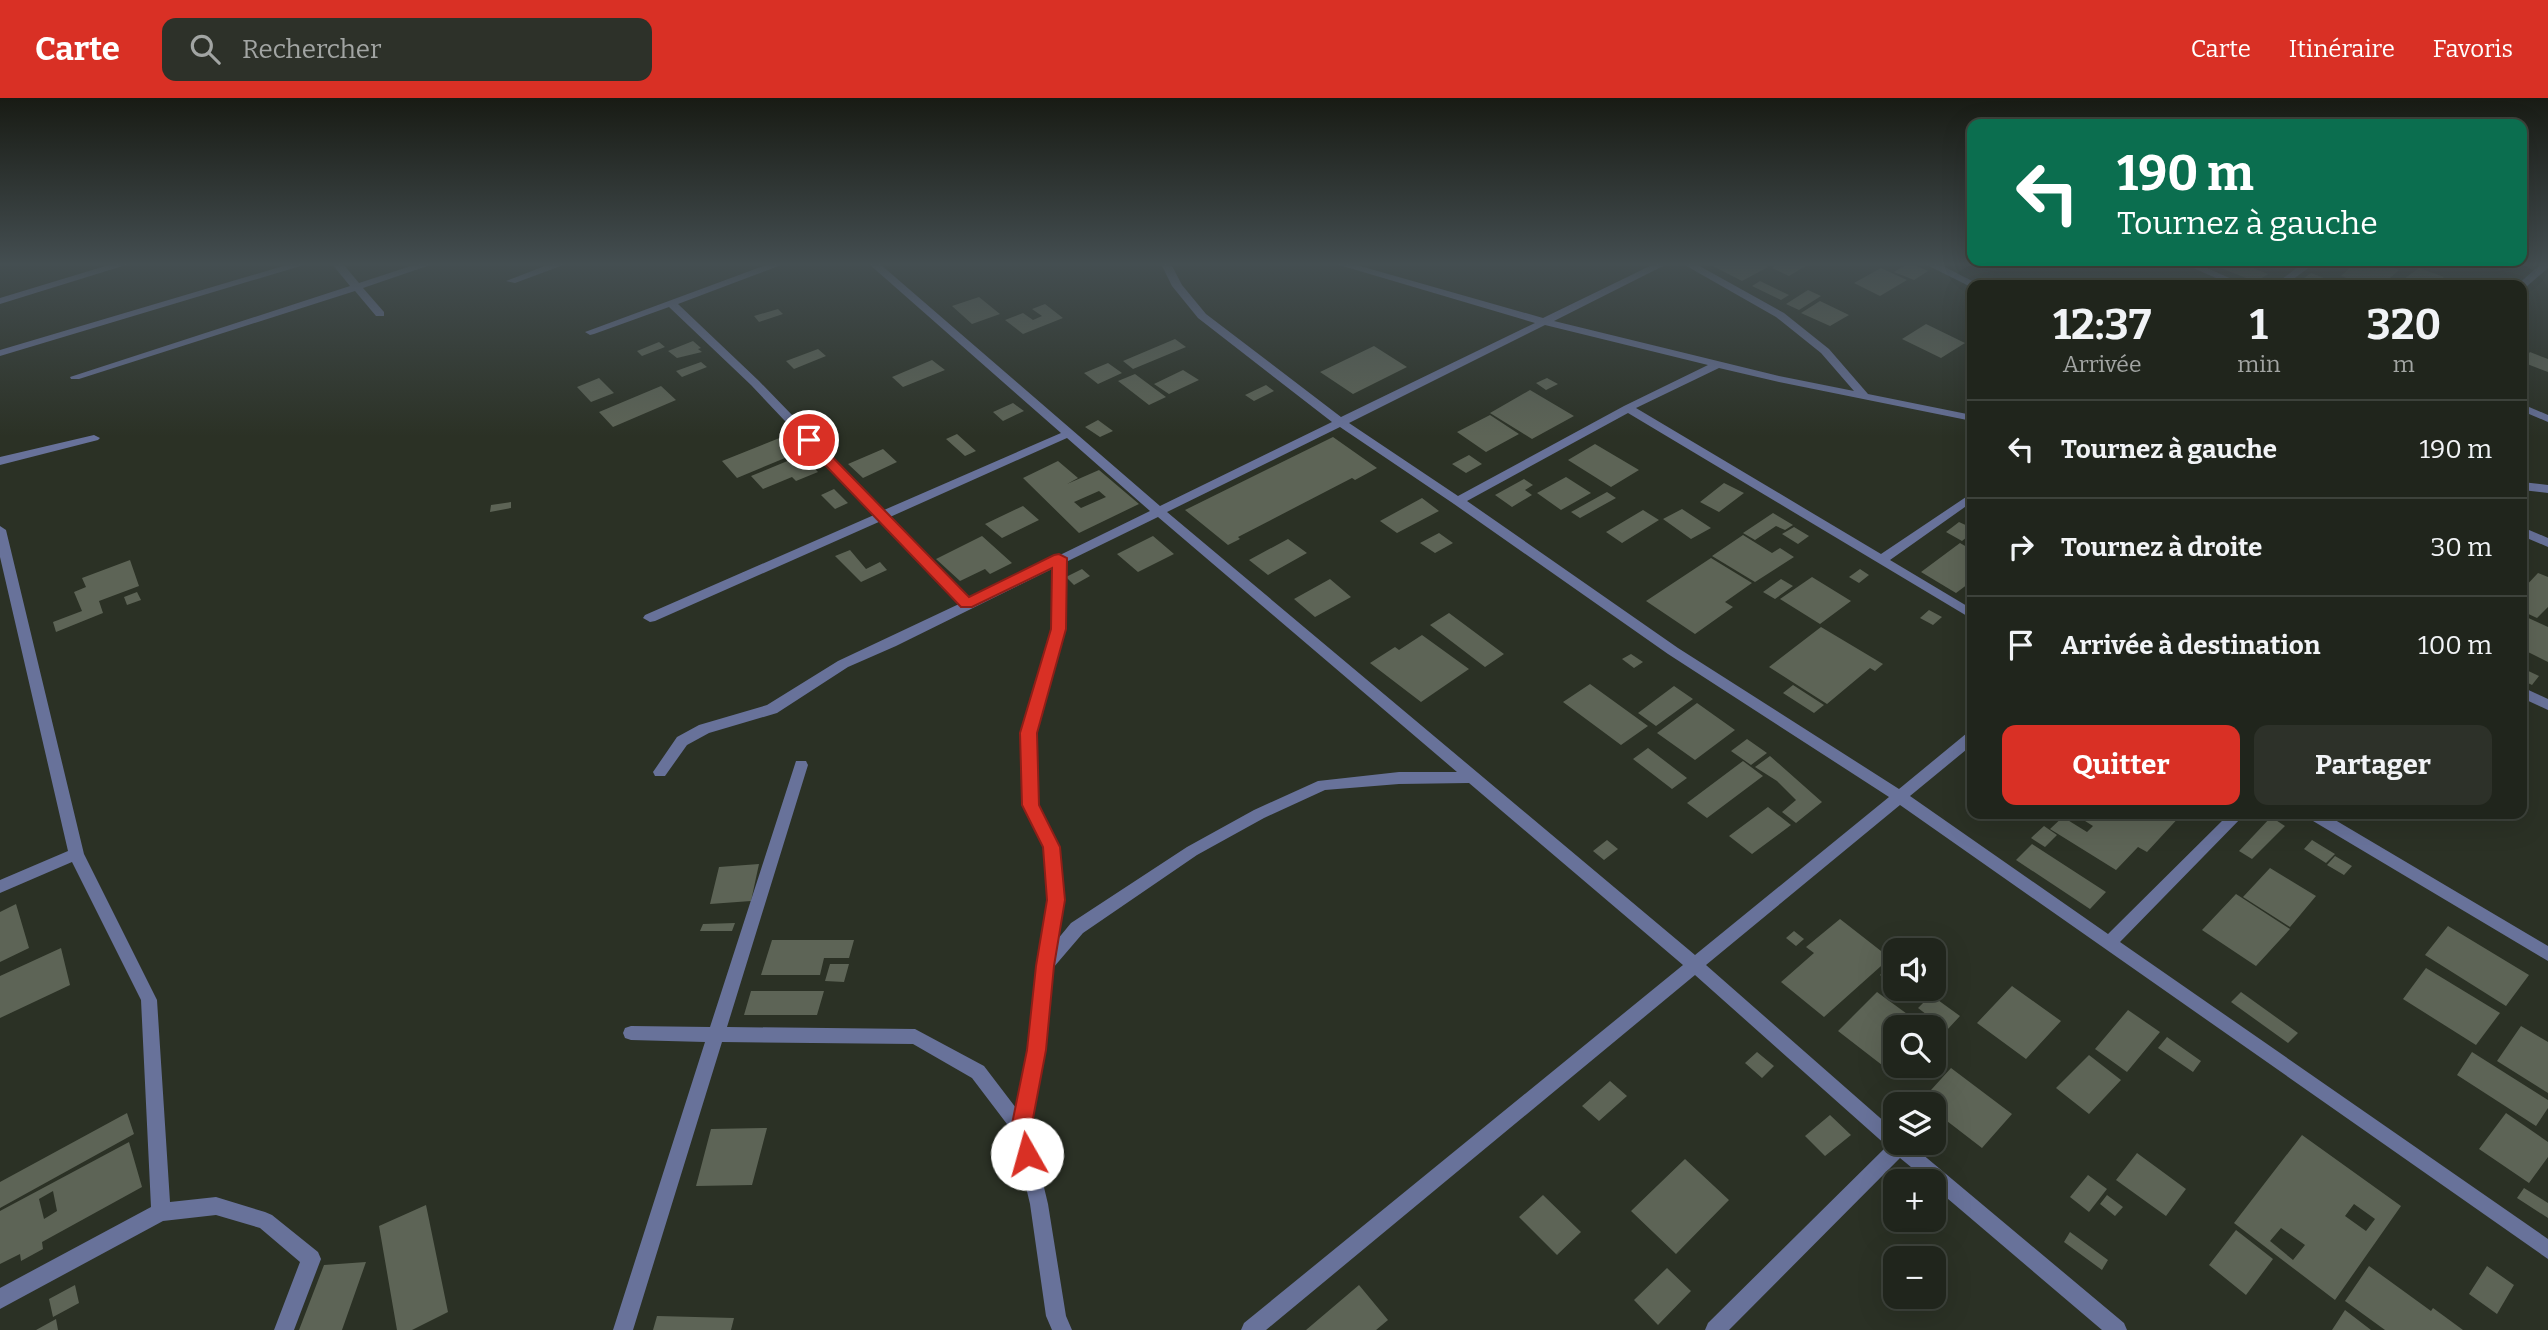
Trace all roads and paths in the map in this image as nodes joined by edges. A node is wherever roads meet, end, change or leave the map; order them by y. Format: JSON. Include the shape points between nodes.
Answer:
{"nodes":[{"id":1,"x":109,"y":321,"type":"edge"},
{"id":2,"x":246,"y":321,"type":"edge"},
{"id":3,"x":619,"y":321,"type":"edge"},
{"id":4,"x":690,"y":321,"type":"edge"},
{"id":5,"x":941,"y":321,"type":"edge"},
{"id":6,"x":1209,"y":321,"type":"edge"},
{"id":7,"x":1788,"y":321,"type":"edge"},
{"id":8,"x":1544,"y":322,"type":"joint"},
{"id":9,"x":590,"y":332,"type":"dead end"},
{"id":10,"x":0,"y":354,"type":"edge"},
{"id":11,"x":1717,"y":364,"type":"junction"},
{"id":12,"x":75,"y":377,"type":"dead end"},
{"id":13,"x":1864,"y":396,"type":"junction"},
{"id":14,"x":1628,"y":408,"type":"junction"},
{"id":15,"x":2527,"y":409,"type":"edge"},
{"id":16,"x":1967,"y":417,"type":"edge"},
{"id":17,"x":2548,"y":419,"type":"edge"},
{"id":18,"x":1340,"y":422,"type":"junction"},
{"id":19,"x":1070,"y":433,"type":"junction"},
{"id":20,"x":94,"y":438,"type":"dead end"},
{"id":21,"x":0,"y":461,"type":"edge"},
{"id":22,"x":2527,"y":487,"type":"edge"},
{"id":23,"x":2548,"y":489,"type":"edge"},
{"id":24,"x":1967,"y":500,"type":"edge"},
{"id":25,"x":1458,"y":501,"type":"junction"},
{"id":26,"x":1157,"y":511,"type":"junction"},
{"id":27,"x":880,"y":516,"type":"junction"},
{"id":28,"x":0,"y":530,"type":"edge"},
{"id":29,"x":2527,"y":533,"type":"edge"},
{"id":30,"x":2548,"y":543,"type":"edge"},
{"id":31,"x":1059,"y":558,"type":"junction"},
{"id":32,"x":1881,"y":560,"type":"junction"},
{"id":33,"x":967,"y":604,"type":"junction"},
{"id":34,"x":1967,"y":612,"type":"edge"},
{"id":35,"x":650,"y":618,"type":"dead end"},
{"id":36,"x":2527,"y":694,"type":"edge"},
{"id":37,"x":2548,"y":705,"type":"edge"},
{"id":38,"x":1967,"y":741,"type":"edge"},
{"id":39,"x":802,"y":765,"type":"dead end"},
{"id":40,"x":660,"y":772,"type":"dead end"},
{"id":41,"x":1473,"y":777,"type":"junction"},
{"id":42,"x":1900,"y":797,"type":"junction"},
{"id":43,"x":2233,"y":819,"type":"edge"},
{"id":44,"x":2321,"y":819,"type":"edge"},
{"id":45,"x":76,"y":854,"type":"junction"},
{"id":46,"x":0,"y":887,"type":"edge"},
{"id":47,"x":2109,"y":943,"type":"junction"},
{"id":48,"x":2548,"y":954,"type":"edge"},
{"id":49,"x":1695,"y":965,"type":"junction"},
{"id":50,"x":1045,"y":966,"type":"junction"},
{"id":51,"x":631,"y":1033,"type":"dead end"},
{"id":52,"x":717,"y":1036,"type":"junction"},
{"id":53,"x":1021,"y":1129,"type":"junction"},
{"id":54,"x":1883,"y":1131,"type":"edge"},
{"id":55,"x":1885,"y":1155,"type":"edge"},
{"id":56,"x":1911,"y":1155,"type":"edge"},
{"id":57,"x":161,"y":1212,"type":"junction"},
{"id":58,"x":2548,"y":1250,"type":"edge"},
{"id":59,"x":0,"y":1299,"type":"edge"},
{"id":60,"x":284,"y":1330,"type":"edge"},
{"id":61,"x":623,"y":1330,"type":"edge"},
{"id":62,"x":1062,"y":1330,"type":"edge"},
{"id":63,"x":1251,"y":1330,"type":"edge"},
{"id":64,"x":1715,"y":1330,"type":"edge"},
{"id":65,"x":2116,"y":1330,"type":"edge"}],
"edges":[{"from":1,"to":10,"type":"street"},
{"from":2,"to":12,"type":"street"},
{"from":3,"to":9,"type":"street"},
{"from":4,"to":27,"type":"street"},
{"from":5,"to":19,"type":"street"},
{"from":6,"to":18,"type":"street"},
{"from":7,"to":13,"type":"street","via":[[1825,351]]},
{"from":8,"to":11,"type":"street"},
{"from":8,"to":18,"type":"street"},
{"from":11,"to":13,"type":"street"},
{"from":11,"to":14,"type":"street"},
{"from":13,"to":16,"type":"street"},
{"from":14,"to":25,"type":"street"},
{"from":14,"to":32,"type":"street"},
{"from":15,"to":17,"type":"street"},
{"from":18,"to":25,"type":"street"},
{"from":18,"to":26,"type":"street"},
{"from":19,"to":26,"type":"street"},
{"from":19,"to":27,"type":"street"},
{"from":20,"to":21,"type":"street"},
{"from":22,"to":23,"type":"street"},
{"from":24,"to":32,"type":"street"},
{"from":25,"to":42,"type":"street","via":[[1673,651]]},
{"from":26,"to":31,"type":"street"},
{"from":26,"to":41,"type":"street"},
{"from":27,"to":33,"type":"street"},
{"from":27,"to":35,"type":"street"},
{"from":28,"to":45,"type":"street"},
{"from":29,"to":30,"type":"street"},
{"from":31,"to":33,"type":"street"},
{"from":31,"to":50,"type":"street","via":[[1059,629],[1028,733],[1030,805],[1052,847],[1056,900]]},
{"from":32,"to":34,"type":"street"},
{"from":33,"to":40,"type":"street","via":[[843,664],[772,709],[705,729],[682,741]]},
{"from":36,"to":37,"type":"street"},
{"from":38,"to":42,"type":"street"},
{"from":39,"to":52,"type":"street"},
{"from":41,"to":49,"type":"street"},
{"from":41,"to":50,"type":"street","via":[[1323,785],[1203,845],[1114,901],[1077,928]]},
{"from":42,"to":47,"type":"street"},
{"from":42,"to":49,"type":"street"},
{"from":43,"to":47,"type":"street"},
{"from":44,"to":48,"type":"street"},
{"from":45,"to":46,"type":"street"},
{"from":45,"to":57,"type":"street","via":[[149,1000]]},
{"from":47,"to":58,"type":"street"},
{"from":49,"to":54,"type":"street"},
{"from":49,"to":63,"type":"street"},
{"from":50,"to":53,"type":"street"},
{"from":51,"to":52,"type":"street"},
{"from":52,"to":53,"type":"street","via":[[915,1037],[978,1072]]},
{"from":52,"to":61,"type":"street"},
{"from":53,"to":62,"type":"street"},
{"from":55,"to":64,"type":"street"},
{"from":56,"to":65,"type":"street"},
{"from":57,"to":59,"type":"street"},
{"from":57,"to":60,"type":"street","via":[[216,1206],[265,1221],[311,1259]]}]}
